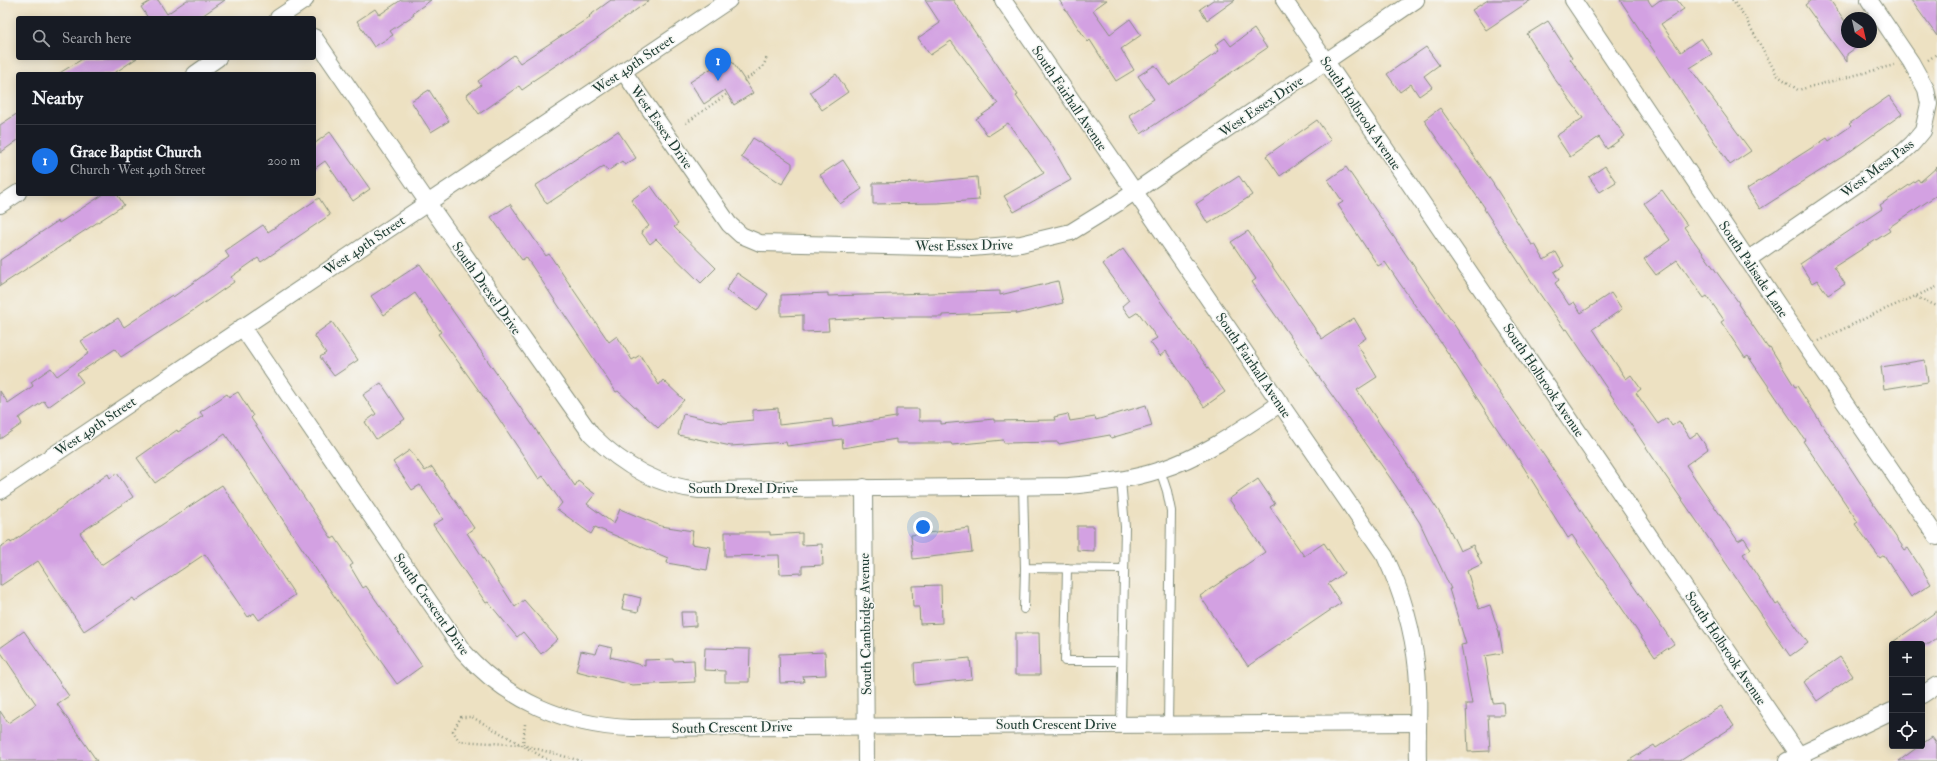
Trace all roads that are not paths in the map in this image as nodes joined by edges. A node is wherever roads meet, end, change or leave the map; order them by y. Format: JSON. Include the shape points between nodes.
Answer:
{"nodes":[{"id":1,"x":729,"y":0,"type":"edge"},
{"id":2,"x":1004,"y":0,"type":"edge"},
{"id":3,"x":1284,"y":0,"type":"edge"},
{"id":4,"x":1416,"y":0,"type":"edge"},
{"id":5,"x":1573,"y":0,"type":"edge"},
{"id":6,"x":1869,"y":0,"type":"edge"},
{"id":7,"x":297,"y":6,"type":"edge"},
{"id":8,"x":281,"y":16,"type":"edge"},
{"id":9,"x":316,"y":39,"type":"edge"},
{"id":10,"x":215,"y":60,"type":"edge"},
{"id":11,"x":1327,"y":61,"type":"junction"},
{"id":12,"x":623,"y":71,"type":"junction"},
{"id":13,"x":198,"y":72,"type":"edge"},
{"id":14,"x":1135,"y":192,"type":"junction"},
{"id":15,"x":16,"y":194,"type":"edge"},
{"id":16,"x":428,"y":203,"type":"junction"},
{"id":17,"x":0,"y":205,"type":"edge"},
{"id":18,"x":1747,"y":260,"type":"junction"},
{"id":19,"x":242,"y":327,"type":"junction"},
{"id":20,"x":1280,"y":404,"type":"junction"},
{"id":21,"x":1160,"y":470,"type":"junction"},
{"id":22,"x":1121,"y":480,"type":"junction"},
{"id":23,"x":1023,"y":486,"type":"junction"},
{"id":24,"x":864,"y":487,"type":"junction"},
{"id":25,"x":0,"y":491,"type":"edge"},
{"id":26,"x":1937,"y":537,"type":"edge"},
{"id":27,"x":1025,"y":568,"type":"junction"},
{"id":28,"x":1067,"y":568,"type":"junction"},
{"id":29,"x":1124,"y":569,"type":"junction"},
{"id":30,"x":1024,"y":609,"type":"dead end"},
{"id":31,"x":1122,"y":661,"type":"junction"},
{"id":32,"x":1937,"y":685,"type":"edge"},
{"id":33,"x":1925,"y":694,"type":"edge"},
{"id":34,"x":1889,"y":713,"type":"edge"},
{"id":35,"x":1417,"y":723,"type":"junction"},
{"id":36,"x":1121,"y":724,"type":"junction"},
{"id":37,"x":1168,"y":724,"type":"junction"},
{"id":38,"x":866,"y":726,"type":"junction"},
{"id":39,"x":1797,"y":759,"type":"edge"},
{"id":40,"x":866,"y":761,"type":"edge"},
{"id":41,"x":1418,"y":761,"type":"edge"}],
"edges":[{"from":1,"to":12,"type":"street","name":"West 49th Street"},
{"from":2,"to":14,"type":"street","name":"South Fairhall Avenue"},
{"from":3,"to":11,"type":"street","name":"South Holbrook Avenue"},
{"from":4,"to":11,"type":"street","name":"West Essex Drive"},
{"from":5,"to":18,"type":"street","name":"South Palisade Lane"},
{"from":6,"to":18,"type":"street","name":"West Mesa Pass","via":[[1926,89],[1929,104],[1923,131],[1901,154]]},
{"from":7,"to":8,"type":"street"},
{"from":9,"to":16,"type":"street","name":"South Drexel Drive"},
{"from":10,"to":13,"type":"street"},
{"from":11,"to":14,"type":"street","name":"West Essex Drive"},
{"from":11,"to":39,"type":"street","name":"South Holbrook Avenue"},
{"from":12,"to":14,"type":"street","name":"West Essex Drive","via":[[729,224],[741,235],[760,243],[971,248],[1021,244],[1071,232]]},
{"from":12,"to":16,"type":"street","name":"West 49th Street"},
{"from":14,"to":20,"type":"street","name":"South Fairhall Avenue"},
{"from":15,"to":17,"type":"street"},
{"from":16,"to":19,"type":"street","name":"West 49th Street"},
{"from":16,"to":24,"type":"street","name":"South Drexel Drive","via":[[591,434],[616,457],[666,484],[686,489]]},
{"from":18,"to":26,"type":"street","name":"South Palisade Lane"},
{"from":19,"to":25,"type":"street","name":"West 49th Street"},
{"from":19,"to":38,"type":"street","name":"South Crescent Drive","via":[[463,651],[473,663],[500,685],[527,702],[560,717],[612,728]]},
{"from":20,"to":21,"type":"street","name":"South Drexel Drive","via":[[1210,448]]},
{"from":20,"to":35,"type":"street","name":"South Fairhall Avenue","via":[[1384,556],[1394,576],[1411,628],[1417,670]]},
{"from":21,"to":22,"type":"street","name":"South Drexel Drive"},
{"from":21,"to":37,"type":"lane","via":[[1171,511]]},
{"from":22,"to":23,"type":"street","name":"South Drexel Drive","via":[[1069,486]]},
{"from":22,"to":29,"type":"lane","via":[[1125,527]]},
{"from":23,"to":24,"type":"street","name":"South Drexel Drive"},
{"from":23,"to":27,"type":"lane"},
{"from":24,"to":38,"type":"street","name":"South Cambridge Avenue"},
{"from":27,"to":28,"type":"lane"},
{"from":27,"to":30,"type":"lane"},
{"from":28,"to":29,"type":"lane"},
{"from":28,"to":31,"type":"lane","via":[[1065,661]]},
{"from":29,"to":31,"type":"lane"},
{"from":31,"to":36,"type":"lane"},
{"from":32,"to":33,"type":"street"},
{"from":34,"to":39,"type":"street"},
{"from":35,"to":37,"type":"street","name":"South Crescent Drive"},
{"from":35,"to":41,"type":"street","name":"South Fairhall Avenue"},
{"from":36,"to":37,"type":"street","name":"South Crescent Drive"},
{"from":36,"to":38,"type":"street","name":"South Crescent Drive"},
{"from":38,"to":40,"type":"street","name":"South Cambridge Avenue"}]}
